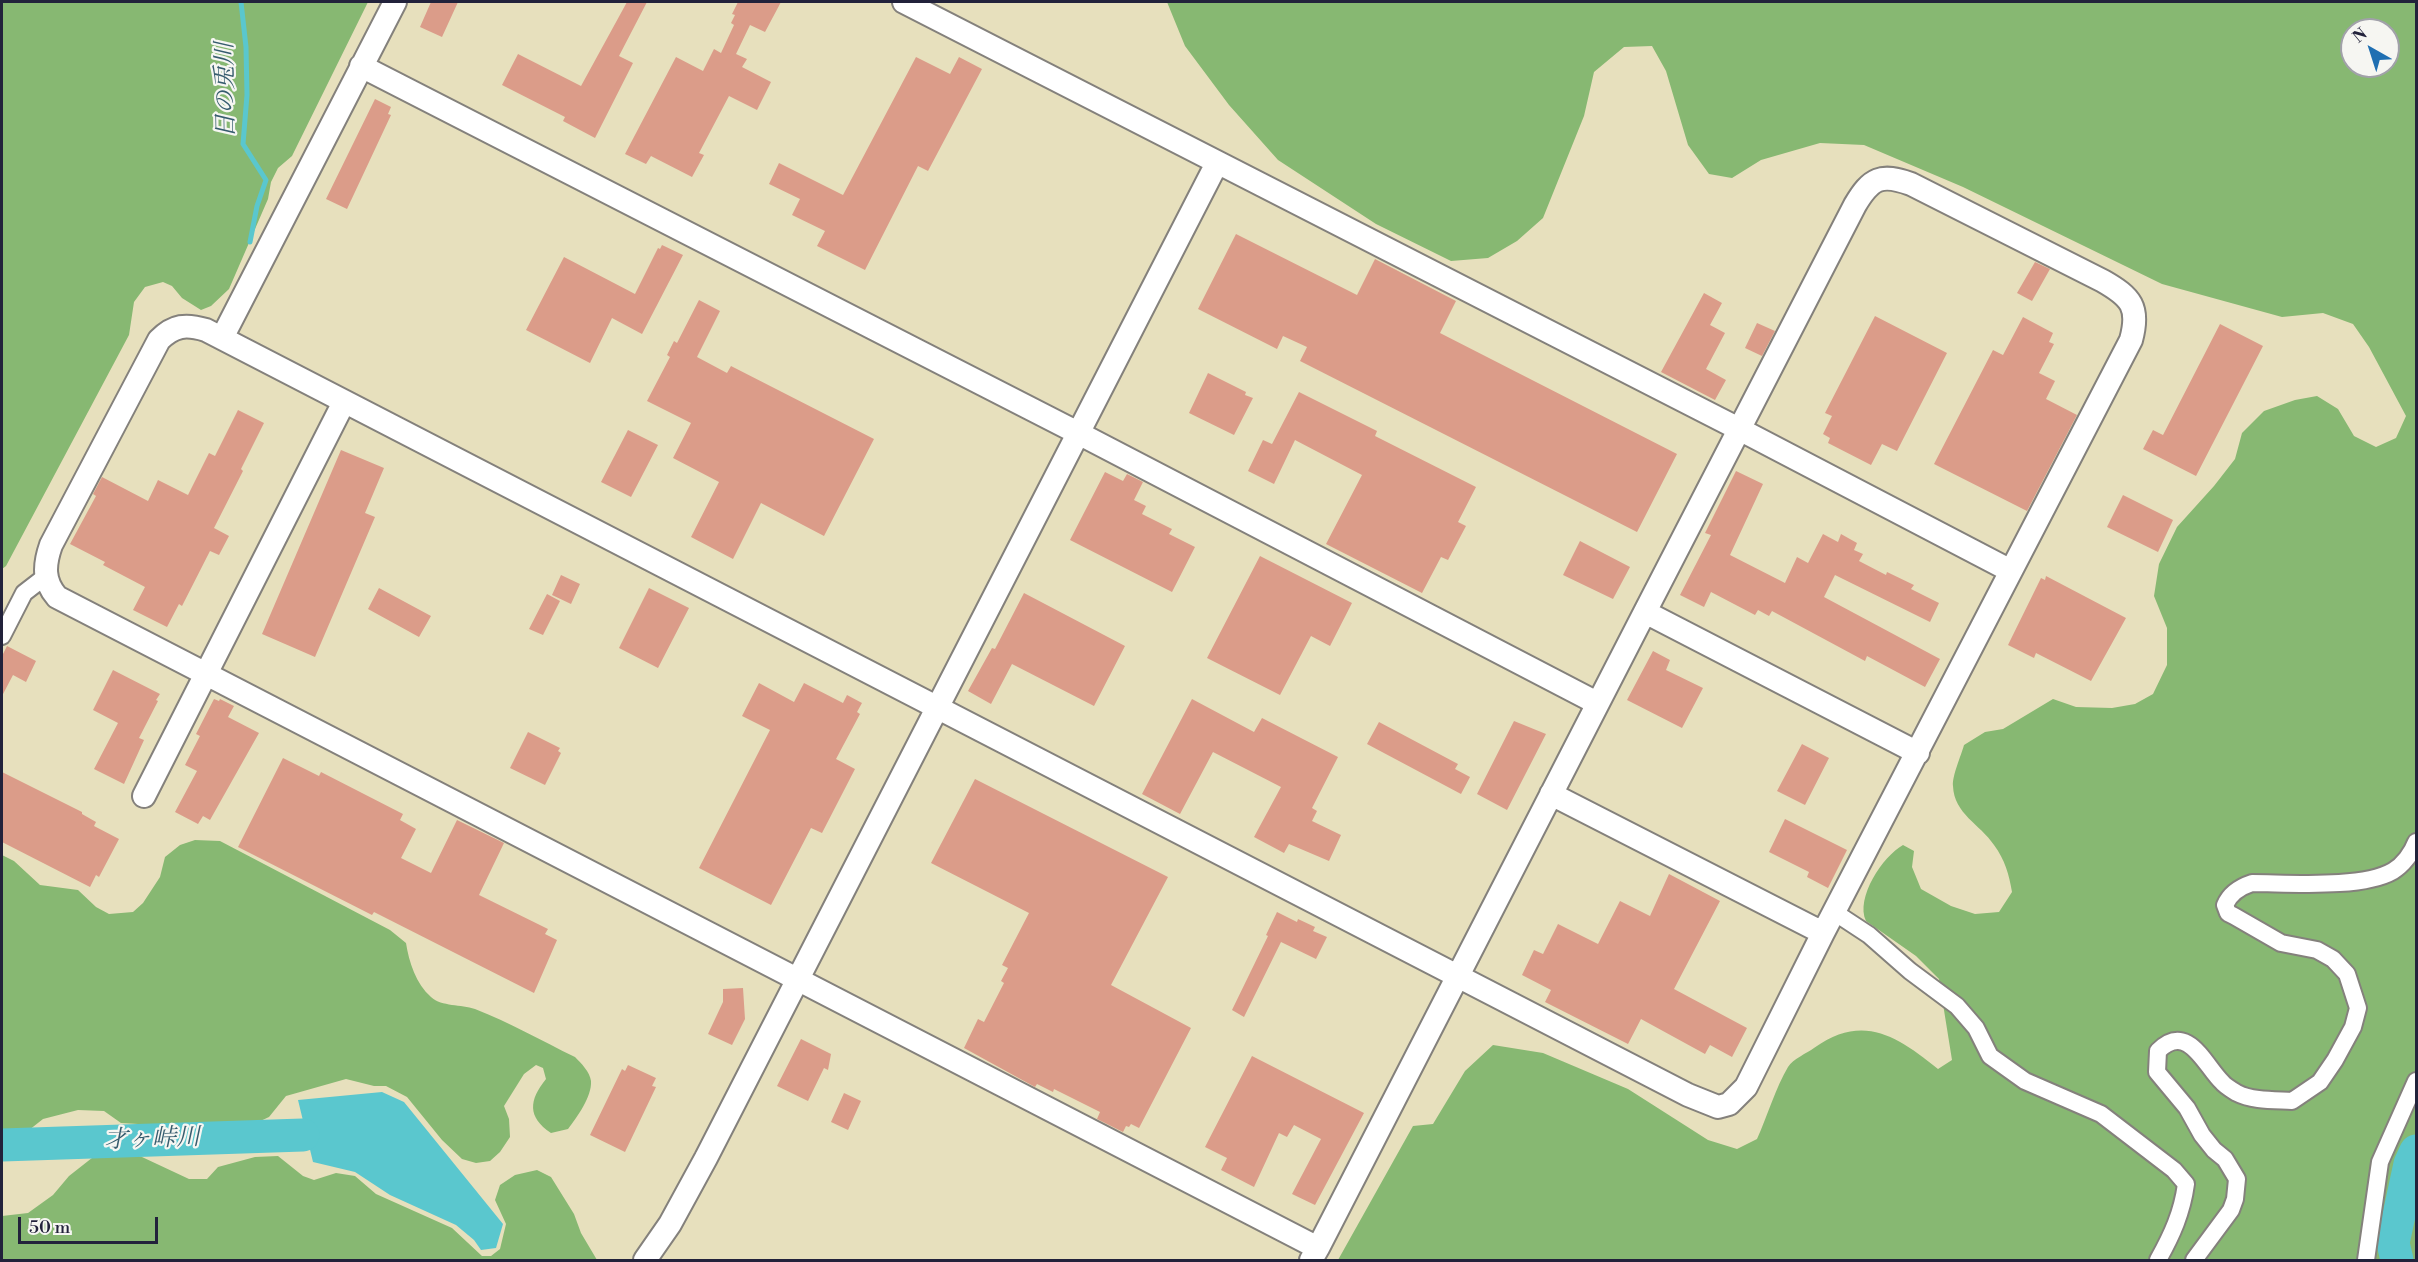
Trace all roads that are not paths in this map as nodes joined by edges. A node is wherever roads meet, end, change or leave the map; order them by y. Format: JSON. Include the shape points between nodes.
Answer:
{"nodes":[{"id":1,"x":394,"y":2,"type":"edge"},
{"id":2,"x":904,"y":2,"type":"edge"},
{"id":3,"x":361,"y":66,"type":"junction"},
{"id":4,"x":1217,"y":163,"type":"junction"},
{"id":5,"x":222,"y":338,"type":"junction"},
{"id":6,"x":344,"y":402,"type":"junction"},
{"id":7,"x":1739,"y":429,"type":"junction"},
{"id":8,"x":1080,"y":434,"type":"junction"},
{"id":9,"x":2011,"y":571,"type":"junction"},
{"id":10,"x":46,"y":576,"type":"junction"},
{"id":11,"x":1645,"y":612,"type":"junction"},
{"id":12,"x":2,"y":636,"type":"edge"},
{"id":13,"x":204,"y":674,"type":"junction"},
{"id":14,"x":1597,"y":703,"type":"junction"},
{"id":15,"x":938,"y":706,"type":"junction"},
{"id":16,"x":1918,"y":753,"type":"junction"},
{"id":17,"x":1551,"y":794,"type":"junction"},
{"id":18,"x":144,"y":796,"type":"dead end"},
{"id":19,"x":2416,"y":842,"type":"edge"},
{"id":20,"x":1834,"y":912,"type":"junction"},
{"id":21,"x":1823,"y":933,"type":"junction"},
{"id":22,"x":1458,"y":977,"type":"junction"},
{"id":23,"x":798,"y":979,"type":"junction"},
{"id":24,"x":2416,"y":1081,"type":"edge"},
{"id":25,"x":1314,"y":1254,"type":"edge"},
{"id":26,"x":645,"y":1260,"type":"edge"},
{"id":27,"x":2158,"y":1260,"type":"edge"},
{"id":28,"x":2194,"y":1260,"type":"edge"},
{"id":29,"x":2366,"y":1260,"type":"edge"}],
"edges":[{"from":1,"to":3,"type":"street"},
{"from":2,"to":4,"type":"street"},
{"from":3,"to":5,"type":"street"},
{"from":3,"to":8,"type":"street"},
{"from":4,"to":7,"type":"street"},
{"from":4,"to":8,"type":"street"},
{"from":5,"to":6,"type":"street"},
{"from":5,"to":10,"type":"street","via":[[206,330],[178,326],[159,340],[51,545]]},
{"from":6,"to":13,"type":"street"},
{"from":6,"to":15,"type":"street"},
{"from":7,"to":9,"type":"street"},
{"from":7,"to":9,"type":"street","via":[[1862,194],[1880,178],[1911,184],[2103,281],[2126,296],[2133,306],[2136,317],[2131,340]]},
{"from":7,"to":11,"type":"street"},
{"from":8,"to":14,"type":"street"},
{"from":8,"to":15,"type":"street"},
{"from":9,"to":16,"type":"street"},
{"from":10,"to":12,"type":"street","via":[[24,593]]},
{"from":10,"to":13,"type":"street","via":[[49,587],[65,603]]},
{"from":11,"to":14,"type":"street"},
{"from":11,"to":16,"type":"street"},
{"from":13,"to":18,"type":"street"},
{"from":13,"to":23,"type":"street"},
{"from":14,"to":17,"type":"street"},
{"from":15,"to":22,"type":"street"},
{"from":15,"to":23,"type":"street"},
{"from":16,"to":20,"type":"street"},
{"from":17,"to":21,"type":"street"},
{"from":17,"to":22,"type":"street"},
{"from":19,"to":28,"type":"street","via":[[2409,856],[2393,871],[2367,880],[2253,883],[2241,886],[2228,898],[2228,913],[2281,943],[2317,950],[2333,959],[2347,974],[2358,1008],[2353,1027],[2320,1082],[2292,1101],[2238,1094],[2222,1083],[2197,1049],[2180,1042],[2158,1051],[2157,1072],[2237,1179],[2230,1210]]},
{"from":20,"to":21,"type":"street"},
{"from":20,"to":27,"type":"street","via":[[1957,1006],[1976,1028],[1990,1056],[2007,1070],[2101,1114],[2174,1170],[2186,1184],[2183,1206]]},
{"from":21,"to":22,"type":"street","via":[[1746,1087],[1729,1104],[1718,1107]]},
{"from":22,"to":25,"type":"street"},
{"from":23,"to":25,"type":"street"},
{"from":23,"to":26,"type":"street","via":[[670,1224]]},
{"from":24,"to":29,"type":"street","via":[[2380,1162]]}]}
